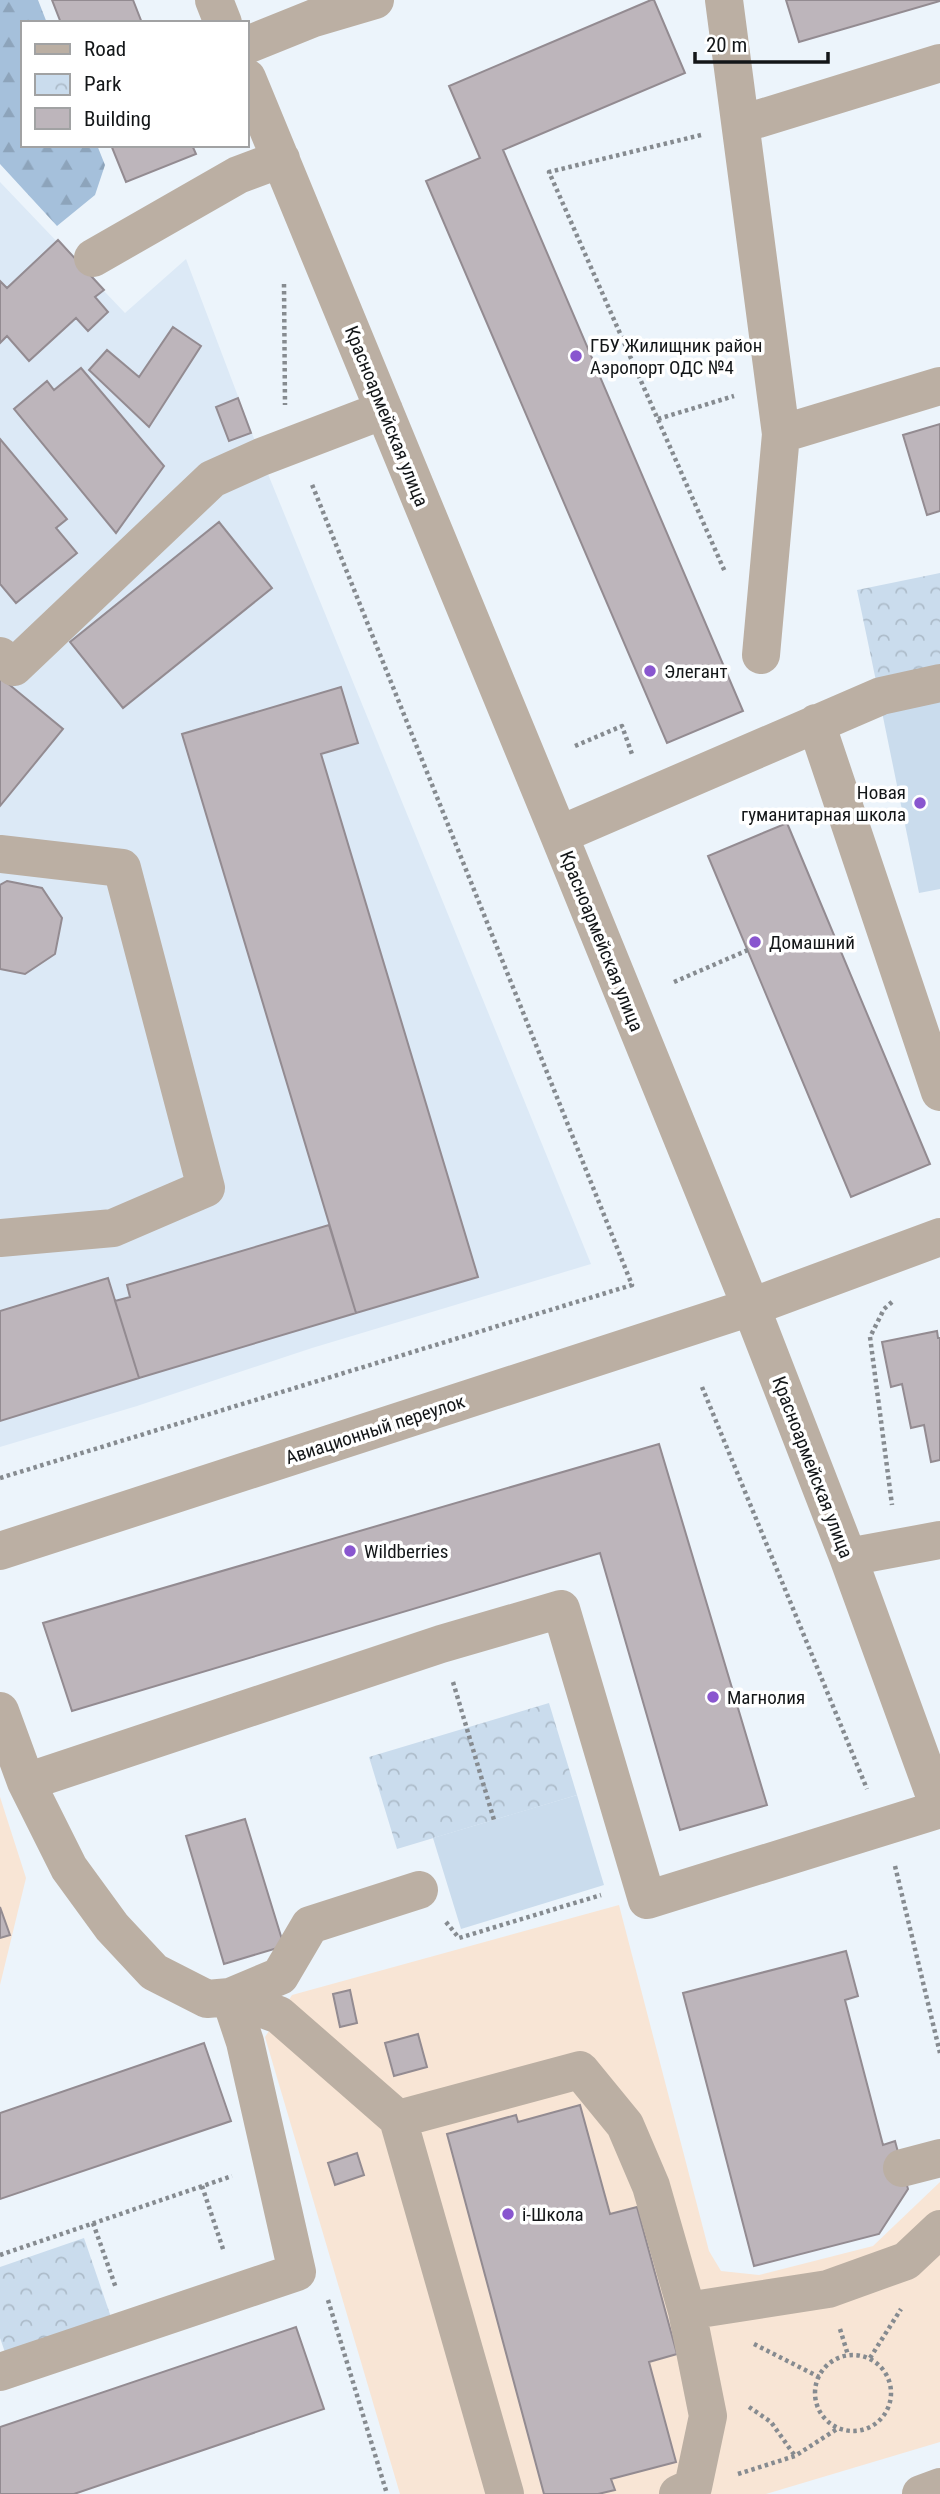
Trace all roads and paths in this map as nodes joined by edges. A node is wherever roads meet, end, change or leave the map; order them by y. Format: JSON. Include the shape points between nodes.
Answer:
{"nodes":[{"id":1,"x":214,"y":0,"type":"edge"},
{"id":2,"x":375,"y":0,"type":"edge"},
{"id":3,"x":724,"y":0,"type":"edge"},
{"id":4,"x":311,"y":9,"type":"edge"},
{"id":5,"x":222,"y":21,"type":"edge"},
{"id":6,"x":248,"y":44,"type":"edge"},
{"id":7,"x":940,"y":63,"type":"edge"},
{"id":8,"x":248,"y":80,"type":"edge"},
{"id":9,"x":742,"y":124,"type":"junction"},
{"id":10,"x":281,"y":159,"type":"junction"},
{"id":11,"x":93,"y":257,"type":"dead end"},
{"id":12,"x":284,"y":275,"type":"dead end"},
{"id":13,"x":775,"y":384,"type":"junction"},
{"id":14,"x":940,"y":386,"type":"edge"},
{"id":15,"x":384,"y":410,"type":"junction"},
{"id":16,"x":658,"y":419,"type":"junction"},
{"id":17,"x":781,"y":434,"type":"junction"},
{"id":18,"x":295,"y":444,"type":"junction"},
{"id":19,"x":729,"y":580,"type":"dead end"},
{"id":20,"x":761,"y":655,"type":"dead end"},
{"id":21,"x":0,"y":656,"type":"edge"},
{"id":22,"x":940,"y":683,"type":"edge"},
{"id":23,"x":816,"y":723,"type":"junction"},
{"id":24,"x":575,"y":746,"type":"dead end"},
{"id":25,"x":648,"y":797,"type":"junction"},
{"id":26,"x":559,"y":835,"type":"junction"},
{"id":27,"x":0,"y":854,"type":"edge"},
{"id":28,"x":748,"y":950,"type":"dead end"},
{"id":29,"x":674,"y":982,"type":"dead end"},
{"id":30,"x":940,"y":1092,"type":"edge"},
{"id":31,"x":940,"y":1237,"type":"edge"},
{"id":32,"x":0,"y":1238,"type":"edge"},
{"id":33,"x":893,"y":1301,"type":"dead end"},
{"id":34,"x":751,"y":1307,"type":"junction"},
{"id":35,"x":702,"y":1387,"type":"dead end"},
{"id":36,"x":0,"y":1478,"type":"edge"},
{"id":37,"x":940,"y":1541,"type":"edge"},
{"id":38,"x":898,"y":1548,"type":"junction"},
{"id":39,"x":0,"y":1551,"type":"edge"},
{"id":40,"x":848,"y":1557,"type":"junction"},
{"id":41,"x":441,"y":1644,"type":"junction"},
{"id":42,"x":0,"y":1711,"type":"edge"},
{"id":43,"x":26,"y":1782,"type":"junction"},
{"id":44,"x":940,"y":1810,"type":"edge"},
{"id":45,"x":494,"y":1820,"type":"dead end"},
{"id":46,"x":883,"y":1827,"type":"junction"},
{"id":47,"x":642,"y":1883,"type":"junction"},
{"id":48,"x":418,"y":1890,"type":"joint"},
{"id":49,"x":230,"y":1997,"type":"junction"},
{"id":50,"x":940,"y":2053,"type":"edge"},
{"id":51,"x":397,"y":2119,"type":"junction"},
{"id":52,"x":940,"y":2158,"type":"edge"},
{"id":53,"x":273,"y":2162,"type":"junction"},
{"id":54,"x":902,"y":2168,"type":"dead end"},
{"id":55,"x":202,"y":2186,"type":"junction"},
{"id":56,"x":93,"y":2223,"type":"junction"},
{"id":57,"x":940,"y":2229,"type":"edge"},
{"id":58,"x":0,"y":2255,"type":"edge"},
{"id":59,"x":238,"y":2291,"type":"junction"},
{"id":60,"x":327,"y":2294,"type":"dead end"},
{"id":61,"x":687,"y":2311,"type":"junction"},
{"id":62,"x":130,"y":2328,"type":"junction"},
{"id":63,"x":0,"y":2372,"type":"edge"},
{"id":64,"x":701,"y":2388,"type":"junction"},
{"id":65,"x":837,"y":2428,"type":"junction"},
{"id":66,"x":795,"y":2456,"type":"junction"},
{"id":67,"x":940,"y":2487,"type":"edge"},
{"id":68,"x":686,"y":2490,"type":"edge"},
{"id":69,"x":387,"y":2494,"type":"edge"},
{"id":70,"x":505,"y":2494,"type":"edge"},
{"id":71,"x":921,"y":2494,"type":"edge"}],
"edges":[{"from":1,"to":5,"type":"street"},
{"from":2,"to":4,"type":"street"},
{"from":3,"to":9,"type":"street"},
{"from":4,"to":6,"type":"street"},
{"from":7,"to":9,"type":"street"},
{"from":8,"to":10,"type":"street","name":"Красноармейская улица"},
{"from":9,"to":13,"type":"street"},
{"from":9,"to":16,"type":"path","via":[[549,172]]},
{"from":10,"to":11,"type":"street","via":[[238,175]]},
{"from":10,"to":15,"type":"street","name":"Красноармейская улица"},
{"from":12,"to":18,"type":"path","via":[[285,417]]},
{"from":13,"to":16,"type":"path"},
{"from":13,"to":17,"type":"street"},
{"from":14,"to":17,"type":"street"},
{"from":15,"to":18,"type":"street"},
{"from":15,"to":26,"type":"street","name":"Красноармейская улица"},
{"from":16,"to":19,"type":"path"},
{"from":17,"to":20,"type":"street"},
{"from":18,"to":21,"type":"street","via":[[212,479],[14,667]]},
{"from":18,"to":36,"type":"path","via":[[632,1285]]},
{"from":22,"to":23,"type":"street","via":[[881,696]]},
{"from":23,"to":25,"type":"street"},
{"from":23,"to":30,"type":"street"},
{"from":24,"to":25,"type":"path","via":[[622,726]]},
{"from":25,"to":26,"type":"street"},
{"from":26,"to":34,"type":"street","name":"Красноармейская улица"},
{"from":27,"to":32,"type":"street","via":[[122,868],[206,1188],[113,1228]]},
{"from":28,"to":29,"type":"path"},
{"from":31,"to":34,"type":"street","name":"Авиационный переулок"},
{"from":33,"to":38,"type":"path","via":[[870,1337]]},
{"from":34,"to":39,"type":"street","name":"Авиационный переулок"},
{"from":34,"to":40,"type":"street","name":"Красноармейская улица"},
{"from":35,"to":46,"type":"path"},
{"from":37,"to":38,"type":"street"},
{"from":38,"to":40,"type":"street"},
{"from":40,"to":44,"type":"street","name":"Красноармейская улица"},
{"from":41,"to":43,"type":"street"},
{"from":41,"to":45,"type":"path"},
{"from":41,"to":47,"type":"street","via":[[561,1609]]},
{"from":42,"to":43,"type":"street"},
{"from":43,"to":49,"type":"street","via":[[69,1868],[112,1927],[154,1972],[206,1999]]},
{"from":44,"to":46,"type":"street"},
{"from":46,"to":47,"type":"street","via":[[647,1900]]},
{"from":46,"to":50,"type":"path"},
{"from":47,"to":48,"type":"path","via":[[459,1938]]},
{"from":48,"to":49,"type":"street","via":[[310,1925],[281,1976]]},
{"from":49,"to":51,"type":"street","via":[[279,2015]]},
{"from":49,"to":53,"type":"street","via":[[246,2042]]},
{"from":51,"to":61,"type":"street","via":[[580,2070],[625,2125],[651,2186]]},
{"from":51,"to":70,"type":"street"},
{"from":52,"to":54,"type":"street"},
{"from":53,"to":55,"type":"path"},
{"from":53,"to":59,"type":"street","via":[[297,2272]]},
{"from":55,"to":56,"type":"path"},
{"from":55,"to":59,"type":"path"},
{"from":56,"to":58,"type":"path"},
{"from":56,"to":62,"type":"path"},
{"from":57,"to":61,"type":"street","via":[[906,2261],[828,2289]]},
{"from":59,"to":62,"type":"street"},
{"from":60,"to":69,"type":"path"},
{"from":61,"to":64,"type":"street"},
{"from":62,"to":63,"type":"street"},
{"from":64,"to":66,"type":"path","via":[[739,2400],[771,2422]]},
{"from":64,"to":68,"type":"street","via":[[708,2416]]},
{"from":65,"to":65,"type":"path","via":[[867,2430],[889,2410],[890,2381],[870,2358],[848,2355],[836,2359],[818,2377],[817,2407]]},
{"from":65,"to":66,"type":"path"},
{"from":66,"to":68,"type":"path"},
{"from":67,"to":71,"type":"street"}]}
